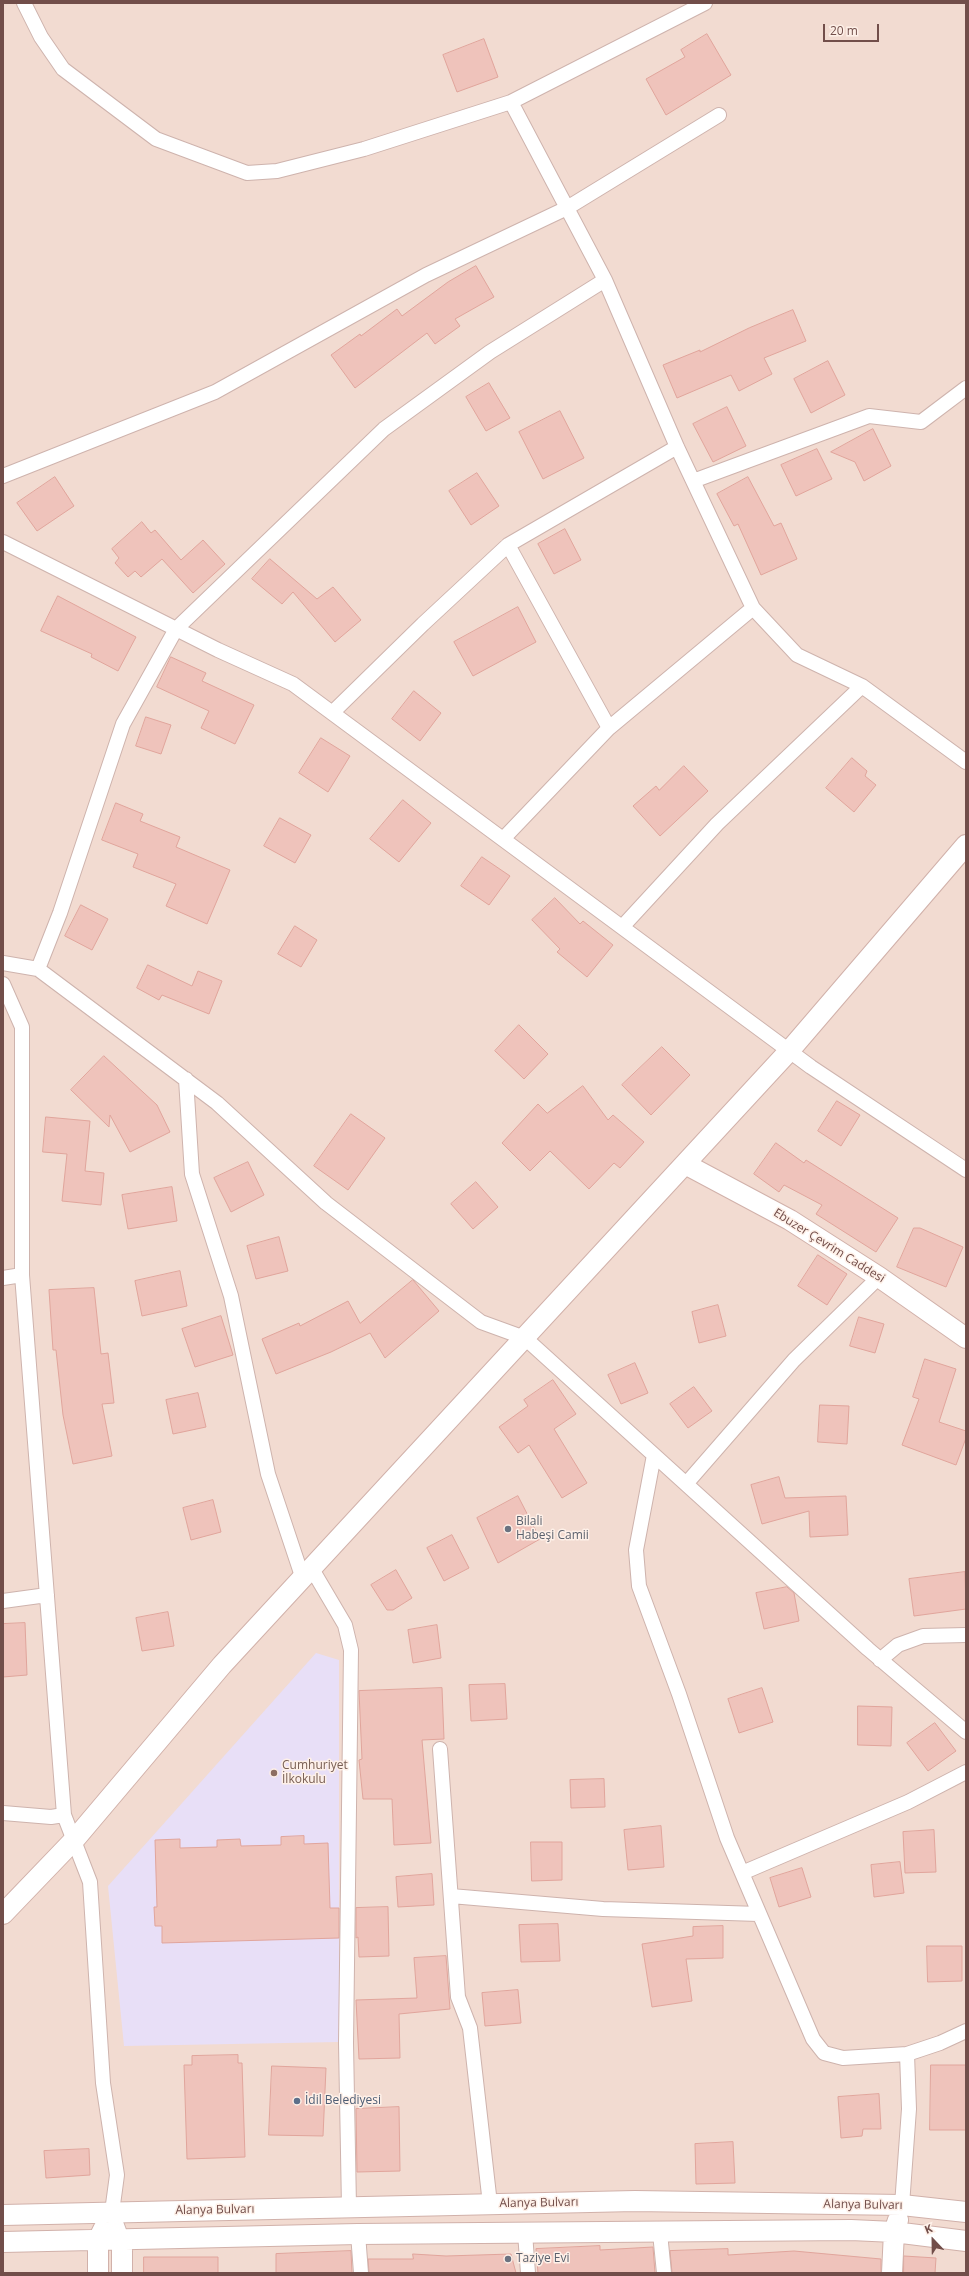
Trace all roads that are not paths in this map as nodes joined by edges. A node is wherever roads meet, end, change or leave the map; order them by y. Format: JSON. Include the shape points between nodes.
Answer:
{"nodes":[{"id":1,"x":24,"y":3,"type":"edge"},
{"id":2,"x":705,"y":3,"type":"edge"},
{"id":3,"x":511,"y":102,"type":"junction"},
{"id":4,"x":719,"y":115,"type":"dead end"},
{"id":5,"x":567,"y":208,"type":"junction"},
{"id":6,"x":605,"y":280,"type":"junction"},
{"id":7,"x":966,"y":388,"type":"edge"},
{"id":8,"x":677,"y":447,"type":"junction"},
{"id":9,"x":3,"y":476,"type":"edge"},
{"id":10,"x":693,"y":481,"type":"junction"},
{"id":11,"x":3,"y":542,"type":"edge"},
{"id":12,"x":508,"y":545,"type":"junction"},
{"id":13,"x":753,"y":608,"type":"junction"},
{"id":14,"x":176,"y":629,"type":"junction"},
{"id":15,"x":862,"y":686,"type":"junction"},
{"id":16,"x":332,"y":713,"type":"junction"},
{"id":17,"x":609,"y":728,"type":"junction"},
{"id":18,"x":966,"y":762,"type":"edge"},
{"id":19,"x":503,"y":839,"type":"junction"},
{"id":20,"x":966,"y":845,"type":"edge"},
{"id":21,"x":623,"y":926,"type":"junction"},
{"id":22,"x":3,"y":963,"type":"edge"},
{"id":23,"x":38,"y":969,"type":"junction"},
{"id":24,"x":3,"y":984,"type":"edge"},
{"id":25,"x":790,"y":1050,"type":"junction"},
{"id":26,"x":186,"y":1079,"type":"junction"},
{"id":27,"x":685,"y":1164,"type":"junction"},
{"id":28,"x":966,"y":1170,"type":"edge"},
{"id":29,"x":22,"y":1275,"type":"junction"},
{"id":30,"x":879,"y":1277,"type":"junction"},
{"id":31,"x":3,"y":1278,"type":"edge"},
{"id":32,"x":525,"y":1338,"type":"junction"},
{"id":33,"x":966,"y":1338,"type":"edge"},
{"id":34,"x":654,"y":1456,"type":"junction"},
{"id":35,"x":686,"y":1484,"type":"junction"},
{"id":36,"x":307,"y":1574,"type":"junction"},
{"id":37,"x":47,"y":1595,"type":"junction"},
{"id":38,"x":3,"y":1600,"type":"edge"},
{"id":39,"x":966,"y":1635,"type":"edge"},
{"id":40,"x":880,"y":1660,"type":"junction"},
{"id":41,"x":966,"y":1732,"type":"edge"},
{"id":42,"x":440,"y":1749,"type":"dead end"},
{"id":43,"x":966,"y":1772,"type":"edge"},
{"id":44,"x":3,"y":1813,"type":"edge"},
{"id":45,"x":64,"y":1815,"type":"junction"},
{"id":46,"x":75,"y":1839,"type":"junction"},
{"id":47,"x":742,"y":1873,"type":"junction"},
{"id":48,"x":451,"y":1896,"type":"junction"},
{"id":49,"x":3,"y":1914,"type":"edge"},
{"id":50,"x":760,"y":1914,"type":"junction"},
{"id":51,"x":966,"y":2031,"type":"edge"},
{"id":52,"x":908,"y":2054,"type":"junction"},
{"id":53,"x":490,"y":2204,"type":"junction"},
{"id":54,"x":902,"y":2205,"type":"junction"},
{"id":55,"x":349,"y":2207,"type":"junction"},
{"id":56,"x":112,"y":2212,"type":"junction"},
{"id":57,"x":966,"y":2212,"type":"edge"},
{"id":58,"x":3,"y":2215,"type":"edge"},
{"id":59,"x":894,"y":2232,"type":"junction"},
{"id":60,"x":525,"y":2233,"type":"junction"},
{"id":61,"x":660,"y":2233,"type":"junction"},
{"id":62,"x":358,"y":2234,"type":"junction"},
{"id":63,"x":122,"y":2239,"type":"junction"},
{"id":64,"x":98,"y":2240,"type":"junction"},
{"id":65,"x":966,"y":2241,"type":"edge"},
{"id":66,"x":3,"y":2242,"type":"edge"},
{"id":67,"x":98,"y":2273,"type":"edge"},
{"id":68,"x":122,"y":2273,"type":"edge"},
{"id":69,"x":361,"y":2273,"type":"edge"},
{"id":70,"x":528,"y":2273,"type":"edge"},
{"id":71,"x":664,"y":2273,"type":"edge"},
{"id":72,"x":892,"y":2273,"type":"edge"}],
"edges":[{"from":1,"to":3,"type":"street","via":[[41,37],[63,69],[156,139],[247,173],[277,171],[364,148]]},
{"from":2,"to":3,"type":"street"},
{"from":3,"to":5,"type":"street"},
{"from":4,"to":5,"type":"street"},
{"from":5,"to":6,"type":"street"},
{"from":5,"to":9,"type":"street","via":[[426,275],[215,392]]},
{"from":6,"to":8,"type":"street"},
{"from":6,"to":14,"type":"street","via":[[490,352],[384,428]]},
{"from":7,"to":10,"type":"street","via":[[920,422],[870,416]]},
{"from":8,"to":10,"type":"street"},
{"from":8,"to":12,"type":"street"},
{"from":10,"to":13,"type":"street"},
{"from":11,"to":14,"type":"street"},
{"from":12,"to":16,"type":"street"},
{"from":12,"to":17,"type":"street"},
{"from":13,"to":15,"type":"street","via":[[797,655]]},
{"from":13,"to":17,"type":"street"},
{"from":14,"to":16,"type":"street","via":[[293,684]]},
{"from":14,"to":23,"type":"street","via":[[123,724],[60,913]]},
{"from":15,"to":18,"type":"street"},
{"from":15,"to":21,"type":"street","via":[[717,824]]},
{"from":16,"to":19,"type":"street"},
{"from":17,"to":19,"type":"street"},
{"from":19,"to":21,"type":"street"},
{"from":20,"to":25,"type":"main road"},
{"from":21,"to":25,"type":"street"},
{"from":22,"to":23,"type":"street"},
{"from":23,"to":26,"type":"street"},
{"from":24,"to":29,"type":"street","via":[[22,1027]]},
{"from":25,"to":27,"type":"main road"},
{"from":25,"to":28,"type":"street"},
{"from":26,"to":32,"type":"street","via":[[217,1103],[326,1203],[420,1276],[482,1322]]},
{"from":26,"to":36,"type":"street","via":[[192,1174],[231,1296],[268,1474]]},
{"from":27,"to":30,"type":"main road","name":"Ebuzer Çevrim Caddesi","via":[[790,1220]]},
{"from":27,"to":32,"type":"main road"},
{"from":29,"to":31,"type":"street"},
{"from":29,"to":37,"type":"street"},
{"from":30,"to":33,"type":"main road","name":"Ebuzer Çevrim Caddesi"},
{"from":30,"to":35,"type":"street","via":[[794,1360]]},
{"from":32,"to":34,"type":"street"},
{"from":32,"to":36,"type":"main road"},
{"from":34,"to":35,"type":"street"},
{"from":34,"to":47,"type":"street","via":[[636,1550],[639,1586],[679,1694],[727,1838]]},
{"from":35,"to":40,"type":"street"},
{"from":36,"to":46,"type":"main road","via":[[222,1665]]},
{"from":36,"to":55,"type":"street","via":[[345,1625],[351,1650],[346,2036]]},
{"from":37,"to":38,"type":"street"},
{"from":37,"to":45,"type":"street"},
{"from":39,"to":40,"type":"street","via":[[923,1636],[898,1645]]},
{"from":40,"to":41,"type":"street"},
{"from":42,"to":48,"type":"street"},
{"from":43,"to":47,"type":"street","via":[[908,1802]]},
{"from":44,"to":45,"type":"street","via":[[51,1817]]},
{"from":45,"to":46,"type":"street"},
{"from":46,"to":49,"type":"main road"},
{"from":46,"to":56,"type":"street","via":[[90,1882],[104,2083],[117,2175]]},
{"from":47,"to":50,"type":"street"},
{"from":48,"to":50,"type":"street","via":[[603,1909]]},
{"from":48,"to":53,"type":"street","via":[[458,1997],[470,2028]]},
{"from":50,"to":52,"type":"street","via":[[812,2039],[824,2053],[842,2058]]},
{"from":51,"to":52,"type":"street"},
{"from":52,"to":54,"type":"street","via":[[909,2110]]},
{"from":53,"to":54,"type":"main road","name":"Alanya Bulvarı","via":[[635,2201]]},
{"from":53,"to":55,"type":"main road","name":"Alanya Bulvarı"},
{"from":54,"to":57,"type":"main road","name":"Alanya Bulvarı"},
{"from":54,"to":59,"type":"main road"},
{"from":55,"to":56,"type":"main road","name":"Alanya Bulvarı"},
{"from":56,"to":58,"type":"main road","name":"Alanya Bulvarı"},
{"from":56,"to":63,"type":"street"},
{"from":56,"to":64,"type":"main road"},
{"from":59,"to":61,"type":"main road","via":[[851,2230]]},
{"from":59,"to":65,"type":"main road"},
{"from":59,"to":72,"type":"main road"},
{"from":60,"to":61,"type":"main road"},
{"from":60,"to":62,"type":"main road"},
{"from":60,"to":70,"type":"street"},
{"from":61,"to":71,"type":"street"},
{"from":62,"to":63,"type":"main road"},
{"from":62,"to":69,"type":"street"},
{"from":63,"to":64,"type":"main road"},
{"from":63,"to":68,"type":"main road"},
{"from":64,"to":66,"type":"main road"},
{"from":64,"to":67,"type":"main road"}]}
